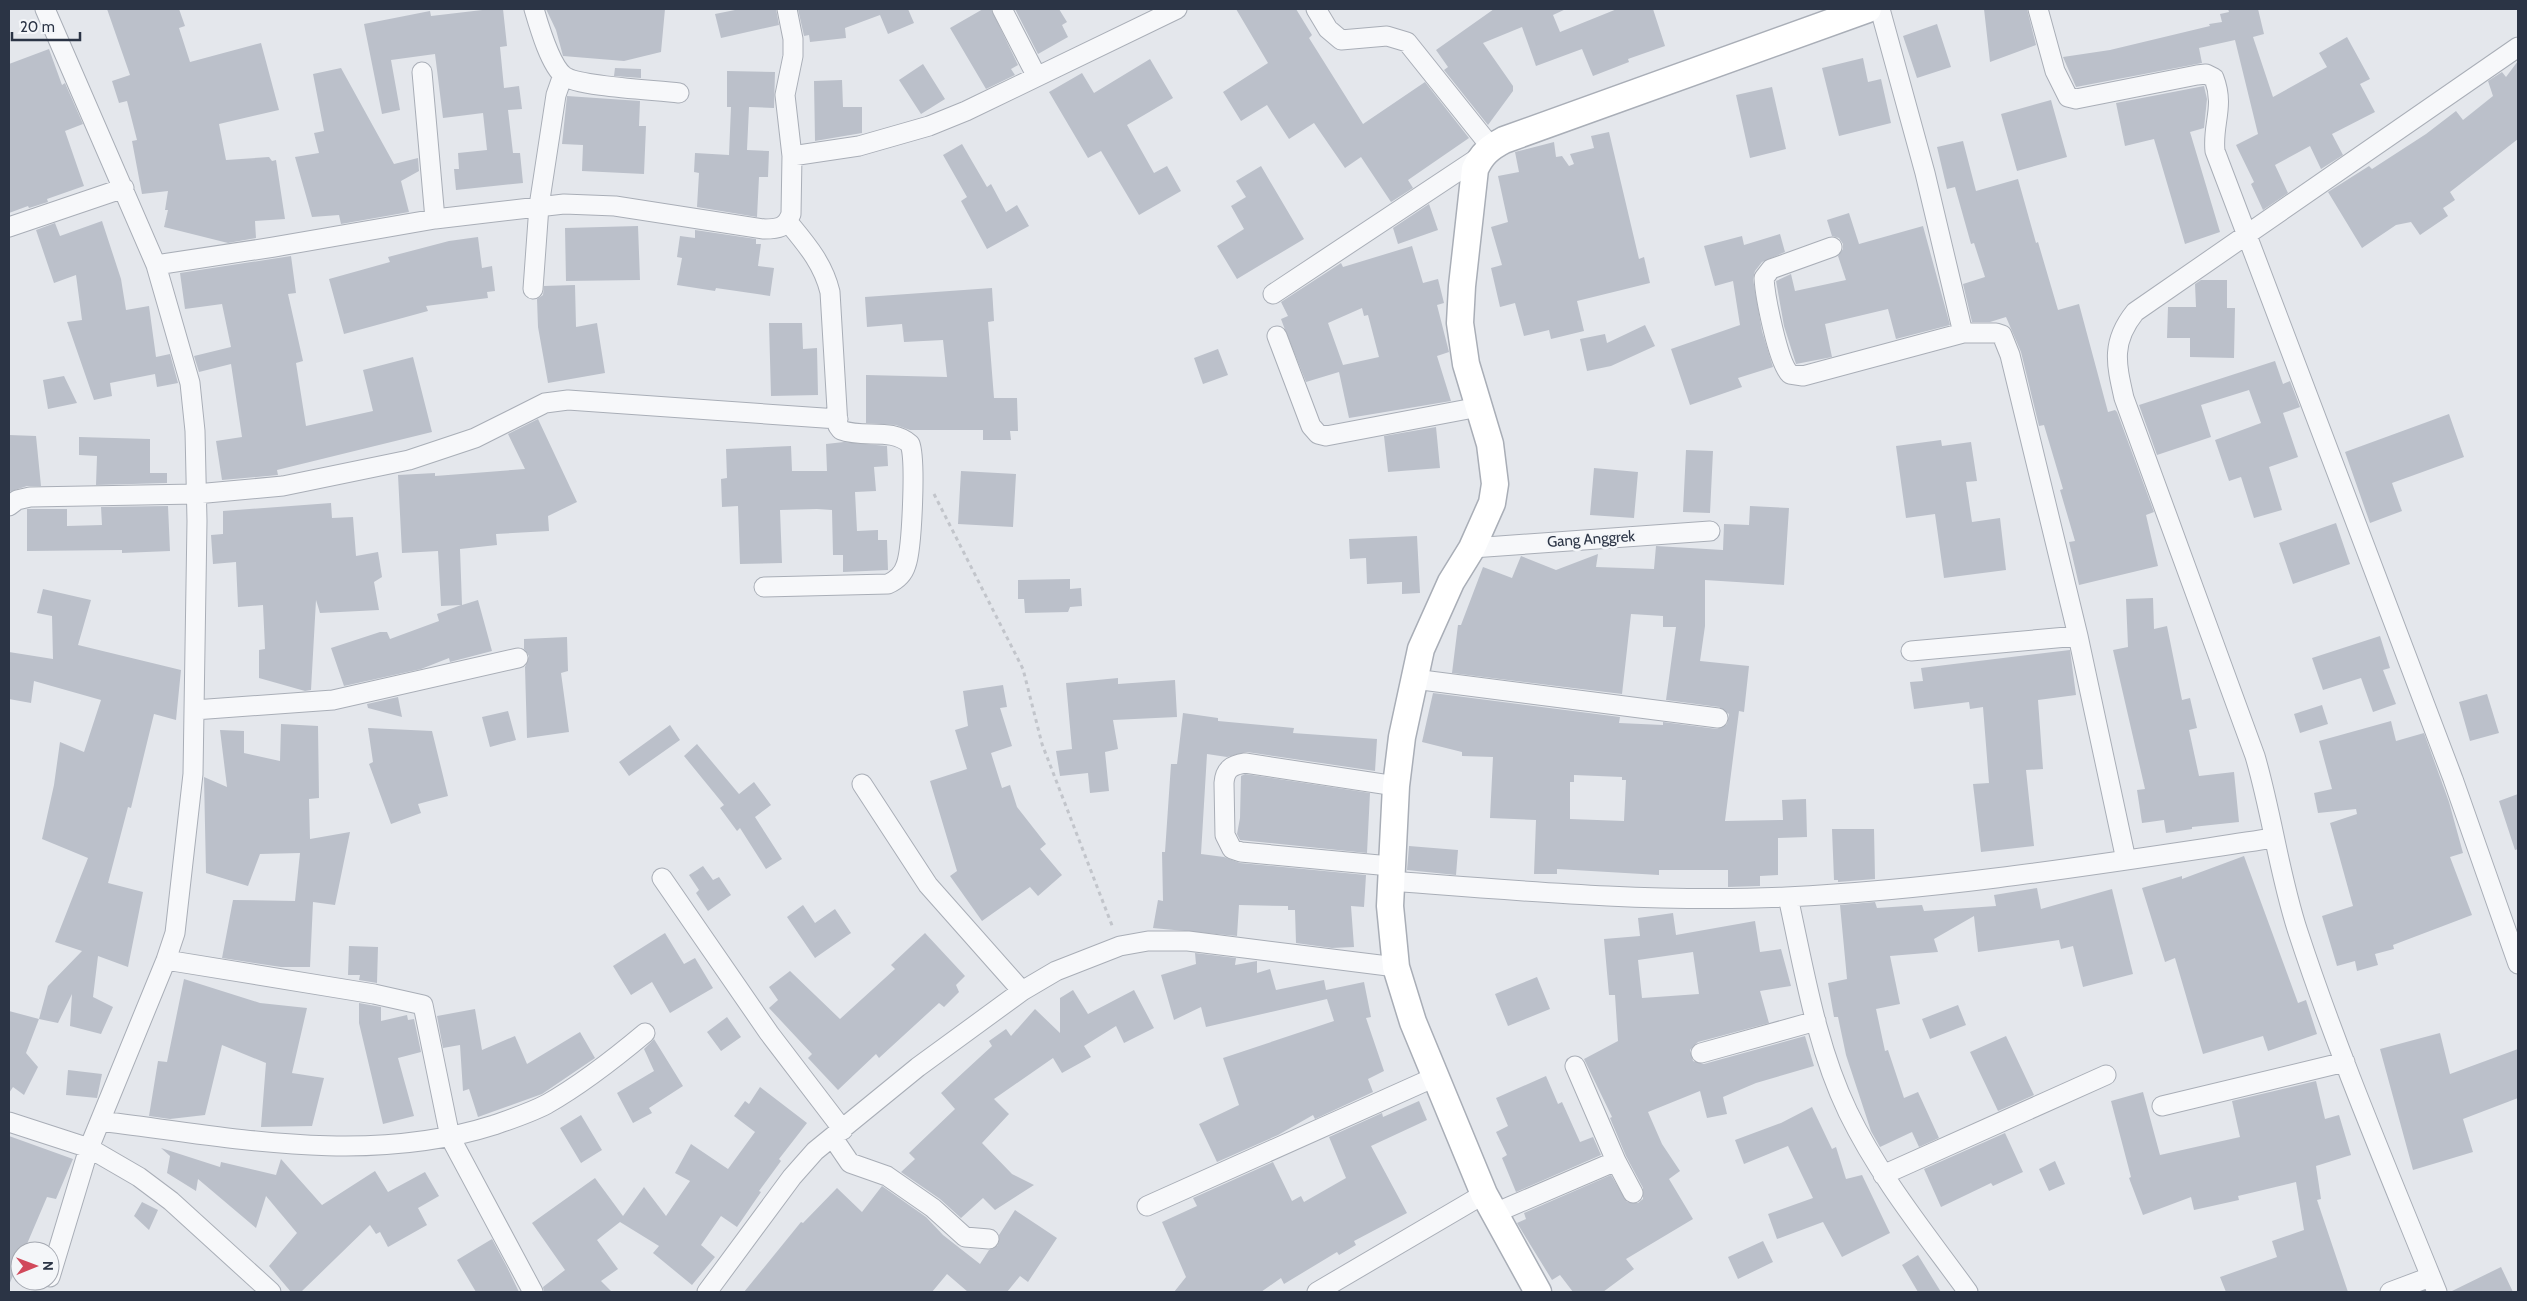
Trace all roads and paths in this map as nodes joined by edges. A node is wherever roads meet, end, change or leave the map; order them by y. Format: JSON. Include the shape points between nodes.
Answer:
{"nodes":[{"id":1,"x":45,"y":9,"type":"edge"},
{"id":2,"x":534,"y":9,"type":"edge"},
{"id":3,"x":787,"y":9,"type":"edge"},
{"id":4,"x":1002,"y":9,"type":"edge"},
{"id":5,"x":1177,"y":9,"type":"edge"},
{"id":6,"x":1316,"y":9,"type":"edge"},
{"id":7,"x":1868,"y":9,"type":"edge"},
{"id":8,"x":1880,"y":9,"type":"edge"},
{"id":9,"x":2038,"y":9,"type":"edge"},
{"id":10,"x":2518,"y":47,"type":"edge"},
{"id":11,"x":422,"y":72,"type":"dead end"},
{"id":12,"x":563,"y":75,"type":"junction"},
{"id":13,"x":1036,"y":75,"type":"junction"},
{"id":14,"x":679,"y":93,"type":"dead end"},
{"id":15,"x":1486,"y":151,"type":"junction"},
{"id":16,"x":792,"y":156,"type":"junction"},
{"id":17,"x":124,"y":188,"type":"junction"},
{"id":18,"x":539,"y":206,"type":"junction"},
{"id":19,"x":435,"y":219,"type":"junction"},
{"id":20,"x":788,"y":222,"type":"junction"},
{"id":21,"x":9,"y":227,"type":"edge"},
{"id":22,"x":2247,"y":235,"type":"junction"},
{"id":23,"x":1832,"y":248,"type":"dead end"},
{"id":24,"x":156,"y":265,"type":"junction"},
{"id":25,"x":532,"y":288,"type":"dead end"},
{"id":26,"x":1273,"y":294,"type":"dead end"},
{"id":27,"x":1963,"y":333,"type":"junction"},
{"id":28,"x":1277,"y":336,"type":"dead end"},
{"id":29,"x":1479,"y":407,"type":"junction"},
{"id":30,"x":838,"y":419,"type":"junction"},
{"id":31,"x":930,"y":486,"type":"dead end"},
{"id":32,"x":196,"y":494,"type":"junction"},
{"id":33,"x":9,"y":506,"type":"edge"},
{"id":34,"x":1710,"y":531,"type":"dead end"},
{"id":35,"x":1472,"y":548,"type":"junction"},
{"id":36,"x":764,"y":587,"type":"dead end"},
{"id":37,"x":2078,"y":636,"type":"junction"},
{"id":38,"x":1911,"y":651,"type":"dead end"},
{"id":39,"x":518,"y":658,"type":"dead end"},
{"id":40,"x":1414,"y":679,"type":"junction"},
{"id":41,"x":194,"y":710,"type":"junction"},
{"id":42,"x":1718,"y":718,"type":"dead end"},
{"id":43,"x":862,"y":784,"type":"dead end"},
{"id":44,"x":1396,"y":786,"type":"junction"},
{"id":45,"x":2274,"y":838,"type":"junction"},
{"id":46,"x":2126,"y":860,"type":"junction"},
{"id":47,"x":1390,"y":873,"type":"junction"},
{"id":48,"x":662,"y":878,"type":"dead end"},
{"id":49,"x":1788,"y":897,"type":"junction"},
{"id":50,"x":1120,"y":946,"type":"junction"},
{"id":51,"x":166,"y":960,"type":"junction"},
{"id":52,"x":2518,"y":964,"type":"edge"},
{"id":53,"x":1396,"y":967,"type":"junction"},
{"id":54,"x":1022,"y":991,"type":"junction"},
{"id":55,"x":1816,"y":1021,"type":"junction"},
{"id":56,"x":645,"y":1034,"type":"dead end"},
{"id":57,"x":1700,"y":1053,"type":"dead end"},
{"id":58,"x":2345,"y":1062,"type":"junction"},
{"id":59,"x":1575,"y":1066,"type":"dead end"},
{"id":60,"x":2106,"y":1075,"type":"dead end"},
{"id":61,"x":1435,"y":1078,"type":"junction"},
{"id":62,"x":2162,"y":1106,"type":"dead end"},
{"id":63,"x":100,"y":1121,"type":"junction"},
{"id":64,"x":9,"y":1122,"type":"edge"},
{"id":65,"x":838,"y":1134,"type":"junction"},
{"id":66,"x":450,"y":1137,"type":"junction"},
{"id":67,"x":88,"y":1148,"type":"junction"},
{"id":68,"x":1616,"y":1161,"type":"junction"},
{"id":69,"x":1883,"y":1176,"type":"junction"},
{"id":70,"x":1633,"y":1193,"type":"dead end"},
{"id":71,"x":1490,"y":1204,"type":"junction"},
{"id":72,"x":1147,"y":1206,"type":"dead end"},
{"id":73,"x":990,"y":1239,"type":"dead end"},
{"id":74,"x":60,"y":1243,"type":"edge"},
{"id":75,"x":2434,"y":1284,"type":"edge"},
{"id":76,"x":271,"y":1292,"type":"edge"},
{"id":77,"x":533,"y":1292,"type":"edge"},
{"id":78,"x":707,"y":1292,"type":"edge"},
{"id":79,"x":1317,"y":1292,"type":"edge"},
{"id":80,"x":1538,"y":1292,"type":"edge"},
{"id":81,"x":1968,"y":1292,"type":"edge"},
{"id":82,"x":2390,"y":1292,"type":"edge"}],
"edges":[{"from":1,"to":17,"type":"street"},
{"from":2,"to":12,"type":"street","via":[[553,60]]},
{"from":3,"to":16,"type":"street","via":[[793,39],[785,95]]},
{"from":4,"to":13,"type":"street"},
{"from":5,"to":13,"type":"street"},
{"from":6,"to":15,"type":"street","via":[[1328,29],[1341,40],[1388,36],[1407,42]]},
{"from":7,"to":15,"type":"street"},
{"from":8,"to":27,"type":"street","via":[[1925,173]]},
{"from":9,"to":22,"type":"street","via":[[2055,71],[2068,97],[2076,99],[2197,74],[2214,78],[2219,93],[2215,151]]},
{"from":10,"to":22,"type":"street"},
{"from":11,"to":19,"type":"street"},
{"from":12,"to":14,"type":"street","via":[[579,81]]},
{"from":12,"to":18,"type":"street","via":[[556,95]]},
{"from":13,"to":16,"type":"street","via":[[929,126],[859,146]]},
{"from":15,"to":26,"type":"street"},
{"from":15,"to":29,"type":"street","via":[[1475,169],[1471,190],[1460,323],[1466,364]]},
{"from":16,"to":20,"type":"street","via":[[791,214]]},
{"from":17,"to":21,"type":"street"},
{"from":17,"to":24,"type":"street"},
{"from":18,"to":19,"type":"street"},
{"from":18,"to":20,"type":"street","via":[[615,206],[764,229],[783,227]]},
{"from":18,"to":25,"type":"street"},
{"from":19,"to":24,"type":"street"},
{"from":20,"to":30,"type":"street","via":[[815,256],[826,276],[832,309]]},
{"from":22,"to":45,"type":"street","via":[[2135,312],[2123,327],[2117,348],[2124,398],[2255,756],[2268,800]]},
{"from":22,"to":52,"type":"street","via":[[2453,779]]},
{"from":23,"to":27,"type":"street","via":[[1771,269],[1764,278],[1776,340],[1784,367],[1790,374],[1804,376]]},
{"from":24,"to":32,"type":"street","via":[[190,383]]},
{"from":27,"to":37,"type":"street","via":[[1996,333],[2002,335],[2006,342]]},
{"from":28,"to":29,"type":"street","via":[[1311,426],[1318,434],[1326,436]]},
{"from":29,"to":35,"type":"street","via":[[1490,444],[1495,484],[1492,503]]},
{"from":30,"to":32,"type":"street","via":[[568,400],[545,404],[475,438],[409,460],[282,486]]},
{"from":30,"to":36,"type":"street","via":[[838,426],[844,432],[897,435],[910,444],[913,459],[907,564],[902,574],[888,584]]},
{"from":31,"to":50,"type":"path","via":[[1023,669],[1042,744]]},
{"from":32,"to":33,"type":"street","via":[[30,497]]},
{"from":32,"to":41,"type":"street"},
{"from":34,"to":35,"type":"street","name":"Gang Anggrek"},
{"from":35,"to":40,"type":"street","via":[[1451,582],[1431,626]]},
{"from":37,"to":38,"type":"street"},
{"from":37,"to":46,"type":"street"},
{"from":39,"to":41,"type":"street","via":[[333,700]]},
{"from":40,"to":42,"type":"street"},
{"from":40,"to":44,"type":"street"},
{"from":41,"to":51,"type":"street","via":[[189,812],[175,932]]},
{"from":43,"to":54,"type":"street","via":[[928,885]]},
{"from":44,"to":47,"type":"street"},
{"from":44,"to":47,"type":"street","via":[[1245,763],[1229,769],[1224,782],[1225,835],[1232,849]]},
{"from":45,"to":46,"type":"street"},
{"from":45,"to":58,"type":"street","via":[[2298,932]]},
{"from":46,"to":49,"type":"street","via":[[1976,881]]},
{"from":47,"to":49,"type":"street","via":[[1624,897]]},
{"from":47,"to":53,"type":"street"},
{"from":48,"to":65,"type":"street"},
{"from":49,"to":55,"type":"street"},
{"from":50,"to":53,"type":"street","via":[[1148,941],[1188,942]]},
{"from":50,"to":54,"type":"street","via":[[1056,971]]},
{"from":51,"to":63,"type":"street"},
{"from":51,"to":66,"type":"street","via":[[365,992],[423,1005]]},
{"from":53,"to":61,"type":"street","via":[[1412,1022]]},
{"from":54,"to":65,"type":"street","via":[[918,1067]]},
{"from":55,"to":57,"type":"street"},
{"from":55,"to":69,"type":"street","via":[[1848,1112]]},
{"from":56,"to":66,"type":"street","via":[[609,1063],[545,1105],[512,1119]]},
{"from":58,"to":62,"type":"street"},
{"from":58,"to":75,"type":"street"},
{"from":59,"to":68,"type":"street"},
{"from":60,"to":69,"type":"street"},
{"from":61,"to":71,"type":"street"},
{"from":61,"to":72,"type":"street"},
{"from":63,"to":66,"type":"street","via":[[296,1146],[383,1145]]},
{"from":63,"to":67,"type":"street"},
{"from":64,"to":67,"type":"street"},
{"from":65,"to":73,"type":"street","via":[[850,1163],[887,1176],[933,1208],[965,1237]]},
{"from":65,"to":78,"type":"street","via":[[815,1151],[792,1177]]},
{"from":66,"to":77,"type":"street"},
{"from":67,"to":74,"type":"street"},
{"from":67,"to":76,"type":"street","via":[[139,1177],[171,1201]]},
{"from":68,"to":70,"type":"street"},
{"from":68,"to":71,"type":"street"},
{"from":69,"to":81,"type":"street"},
{"from":71,"to":79,"type":"street"},
{"from":71,"to":80,"type":"street"},
{"from":75,"to":82,"type":"street"}]}
